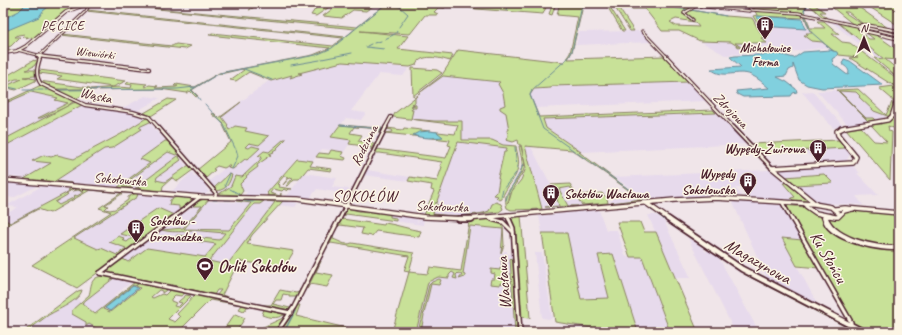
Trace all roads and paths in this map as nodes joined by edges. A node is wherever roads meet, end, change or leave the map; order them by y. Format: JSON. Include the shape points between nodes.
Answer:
{"nodes":[{"id":1,"x":90,"y":3,"type":"edge"},
{"id":2,"x":744,"y":3,"type":"edge"},
{"id":3,"x":750,"y":10,"type":"junction"},
{"id":4,"x":693,"y":20,"type":"dead end"},
{"id":5,"x":860,"y":26,"type":"junction"},
{"id":6,"x":642,"y":31,"type":"dead end"},
{"id":7,"x":899,"y":31,"type":"edge"},
{"id":8,"x":899,"y":34,"type":"edge"},
{"id":9,"x":899,"y":38,"type":"edge"},
{"id":10,"x":18,"y":50,"type":"junction"},
{"id":11,"x":4,"y":53,"type":"edge"},
{"id":12,"x":38,"y":56,"type":"junction"},
{"id":13,"x":149,"y":69,"type":"dead end"},
{"id":14,"x":899,"y":94,"type":"edge"},
{"id":15,"x":391,"y":117,"type":"dead end"},
{"id":16,"x":772,"y":168,"type":"junction"},
{"id":17,"x":3,"y":180,"type":"edge"},
{"id":18,"x":200,"y":197,"type":"junction"},
{"id":19,"x":214,"y":198,"type":"junction"},
{"id":20,"x":809,"y":199,"type":"junction"},
{"id":21,"x":783,"y":202,"type":"junction"},
{"id":22,"x":646,"y":203,"type":"junction"},
{"id":23,"x":817,"y":205,"type":"junction"},
{"id":24,"x":346,"y":206,"type":"junction"},
{"id":25,"x":810,"y":206,"type":"junction"},
{"id":26,"x":835,"y":209,"type":"junction"},
{"id":27,"x":852,"y":209,"type":"junction"},
{"id":28,"x":899,"y":213,"type":"edge"},
{"id":29,"x":840,"y":214,"type":"junction"},
{"id":30,"x":507,"y":215,"type":"junction"},
{"id":31,"x":830,"y":216,"type":"junction"},
{"id":32,"x":485,"y":217,"type":"junction"},
{"id":33,"x":507,"y":225,"type":"junction"},
{"id":34,"x":513,"y":232,"type":"junction"},
{"id":35,"x":899,"y":248,"type":"edge"},
{"id":36,"x":291,"y":313,"type":"junction"},
{"id":37,"x":851,"y":325,"type":"junction"},
{"id":38,"x":277,"y":332,"type":"edge"},
{"id":39,"x":520,"y":332,"type":"edge"},
{"id":40,"x":864,"y":332,"type":"edge"}],
"edges":[{"from":1,"to":10,"type":"street","via":[[65,12]]},
{"from":1,"to":12,"type":"street","via":[[86,10]]},
{"from":2,"to":3,"type":"street"},
{"from":3,"to":4,"type":"street","via":[[696,6],[684,13]]},
{"from":3,"to":5,"type":"street","via":[[805,14]]},
{"from":5,"to":7,"type":"street","via":[[868,25]]},
{"from":5,"to":8,"type":"street"},
{"from":5,"to":9,"type":"street","via":[[864,31]]},
{"from":6,"to":16,"type":"street","name":"Zdrojowa"},
{"from":10,"to":11,"type":"street"},
{"from":10,"to":12,"type":"street","name":"Wiewiórki"},
{"from":12,"to":13,"type":"street","name":"Wiewiórki"},
{"from":12,"to":19,"type":"street","name":"Wąska","via":[[38,80],[47,88],[88,106],[133,112],[149,117],[216,193]]},
{"from":14,"to":16,"type":"street","via":[[892,116],[888,120],[838,130],[838,135],[855,155],[855,161],[847,164]]},
{"from":15,"to":24,"type":"street","name":"Rodzinna"},
{"from":16,"to":20,"type":"street","name":"Zdrojowa"},
{"from":17,"to":18,"type":"street","name":"Sokołowska"},
{"from":18,"to":19,"type":"street","name":"Sokołowska"},
{"from":18,"to":36,"type":"street","via":[[100,273]]},
{"from":19,"to":24,"type":"street","name":"Sokołowska","via":[[288,199]]},
{"from":20,"to":23,"type":"street","name":"Zdrojowa"},
{"from":20,"to":25,"type":"street","name":"Zdrojowa"},
{"from":21,"to":22,"type":"street","name":"Sokołowska","via":[[715,198]]},
{"from":21,"to":25,"type":"street","name":"Sokołowska"},
{"from":21,"to":37,"type":"street","name":"Ku Słońcu","via":[[852,322]]},
{"from":22,"to":30,"type":"street","name":"Sokołowska"},
{"from":22,"to":37,"type":"street","name":"Magazynowa","via":[[737,266]]},
{"from":23,"to":25,"type":"street"},
{"from":23,"to":26,"type":"street"},
{"from":24,"to":32,"type":"street","name":"Sokołowska","via":[[434,218]]},
{"from":24,"to":36,"type":"street","name":"Rodzinna"},
{"from":25,"to":31,"type":"street","via":[[816,212]]},
{"from":26,"to":27,"type":"street"},
{"from":26,"to":29,"type":"street"},
{"from":27,"to":28,"type":"street"},
{"from":27,"to":29,"type":"street"},
{"from":29,"to":31,"type":"street","via":[[837,217]]},
{"from":30,"to":32,"type":"street","name":"Sokołowska"},
{"from":30,"to":33,"type":"street"},
{"from":30,"to":34,"type":"street","name":"Wacława"},
{"from":31,"to":35,"type":"highway","via":[[825,217],[827,223],[853,240],[881,248]]},
{"from":32,"to":33,"type":"street"},
{"from":33,"to":34,"type":"street"},
{"from":34,"to":39,"type":"street","name":"Wacława"},
{"from":36,"to":38,"type":"street","name":"Rodzinna"},
{"from":37,"to":40,"type":"street","name":"Magazynowa"}]}
